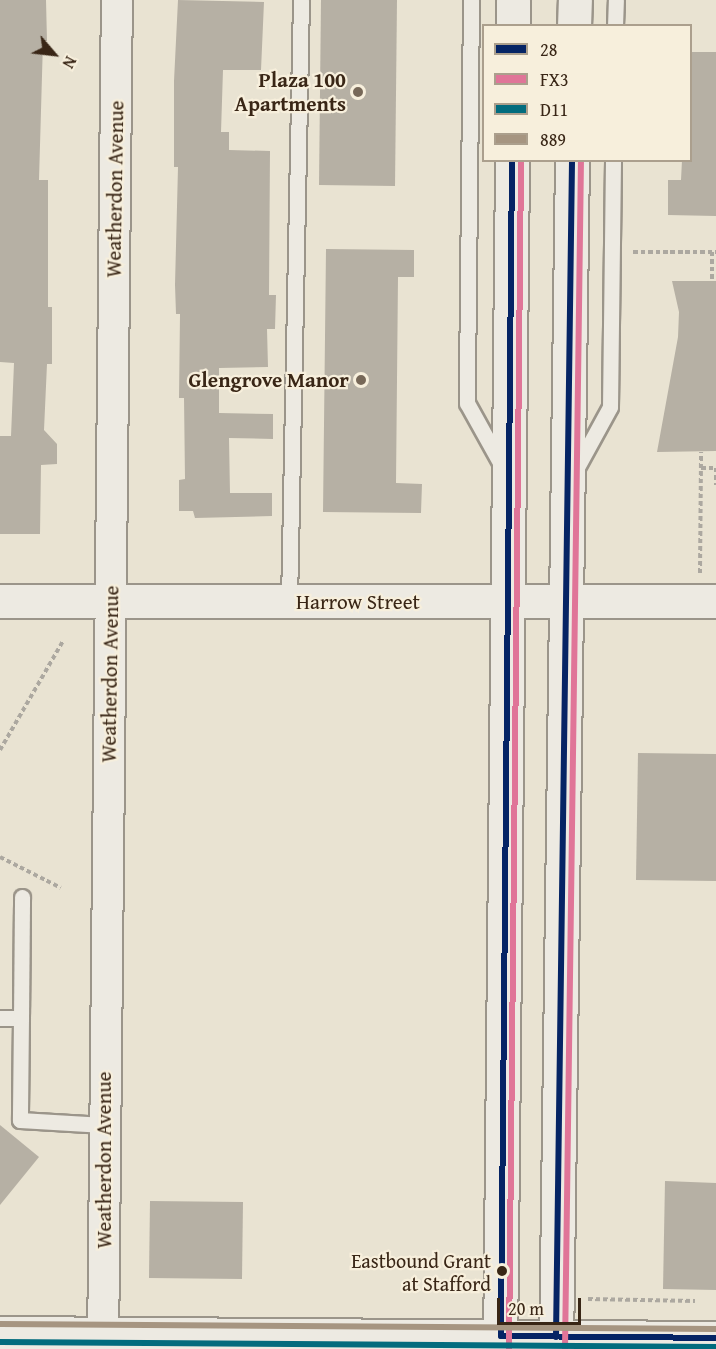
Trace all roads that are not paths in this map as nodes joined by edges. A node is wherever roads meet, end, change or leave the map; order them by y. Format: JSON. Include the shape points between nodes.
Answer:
{"nodes":[{"id":1,"x":117,"y":0,"type":"edge"},
{"id":2,"x":301,"y":0,"type":"edge"},
{"id":3,"x":471,"y":0,"type":"edge"},
{"id":4,"x":513,"y":0,"type":"edge"},
{"id":5,"x":574,"y":0,"type":"edge"},
{"id":6,"x":616,"y":0,"type":"edge"},
{"id":7,"x":513,"y":24,"type":"edge"},
{"id":8,"x":574,"y":24,"type":"edge"},
{"id":9,"x":615,"y":24,"type":"edge"},
{"id":10,"x":512,"y":162,"type":"edge"},
{"id":11,"x":572,"y":162,"type":"edge"},
{"id":12,"x":613,"y":162,"type":"edge"},
{"id":13,"x":509,"y":480,"type":"junction"},
{"id":14,"x":568,"y":484,"type":"junction"},
{"id":15,"x":708,"y":589,"type":"edge"},
{"id":16,"x":0,"y":601,"type":"edge"},
{"id":17,"x":110,"y":601,"type":"junction"},
{"id":18,"x":289,"y":602,"type":"junction"},
{"id":19,"x":510,"y":602,"type":"junction"},
{"id":20,"x":566,"y":602,"type":"junction"},
{"id":21,"x":22,"y":897,"type":"dead end"},
{"id":22,"x":0,"y":1018,"type":"edge"},
{"id":23,"x":21,"y":1018,"type":"junction"},
{"id":24,"x":104,"y":1125,"type":"junction"},
{"id":25,"x":0,"y":1333,"type":"edge"},
{"id":26,"x":716,"y":1338,"type":"edge"},
{"id":27,"x":103,"y":1341,"type":"edge"},
{"id":28,"x":284,"y":1342,"type":"edge"},
{"id":29,"x":500,"y":1343,"type":"edge"},
{"id":30,"x":556,"y":1343,"type":"edge"}],
"edges":[{"from":1,"to":17,"type":"street","name":"Weatherdon Avenue"},
{"from":2,"to":18,"type":"lane"},
{"from":3,"to":13,"type":"lane","via":[[467,403]]},
{"from":4,"to":7,"type":"main road"},
{"from":5,"to":8,"type":"main road"},
{"from":6,"to":9,"type":"lane"},
{"from":10,"to":13,"type":"main road"},
{"from":11,"to":14,"type":"main road"},
{"from":12,"to":14,"type":"lane","via":[[609,407]]},
{"from":13,"to":19,"type":"main road"},
{"from":14,"to":20,"type":"main road"},
{"from":15,"to":20,"type":"main road","name":"Harrow Street"},
{"from":16,"to":17,"type":"main road","name":"Harrow Street"},
{"from":17,"to":18,"type":"main road","name":"Harrow Street"},
{"from":17,"to":24,"type":"street","name":"Weatherdon Avenue"},
{"from":18,"to":19,"type":"main road","name":"Harrow Street"},
{"from":19,"to":20,"type":"main road","name":"Harrow Street"},
{"from":19,"to":29,"type":"main road"},
{"from":20,"to":30,"type":"main road"},
{"from":21,"to":23,"type":"lane"},
{"from":22,"to":23,"type":"lane"},
{"from":23,"to":24,"type":"lane","via":[[20,1120]]},
{"from":24,"to":27,"type":"street","name":"Weatherdon Avenue"},
{"from":25,"to":27,"type":"main road"},
{"from":26,"to":30,"type":"main road"},
{"from":27,"to":28,"type":"main road"},
{"from":28,"to":29,"type":"main road"},
{"from":29,"to":30,"type":"main road"}]}
